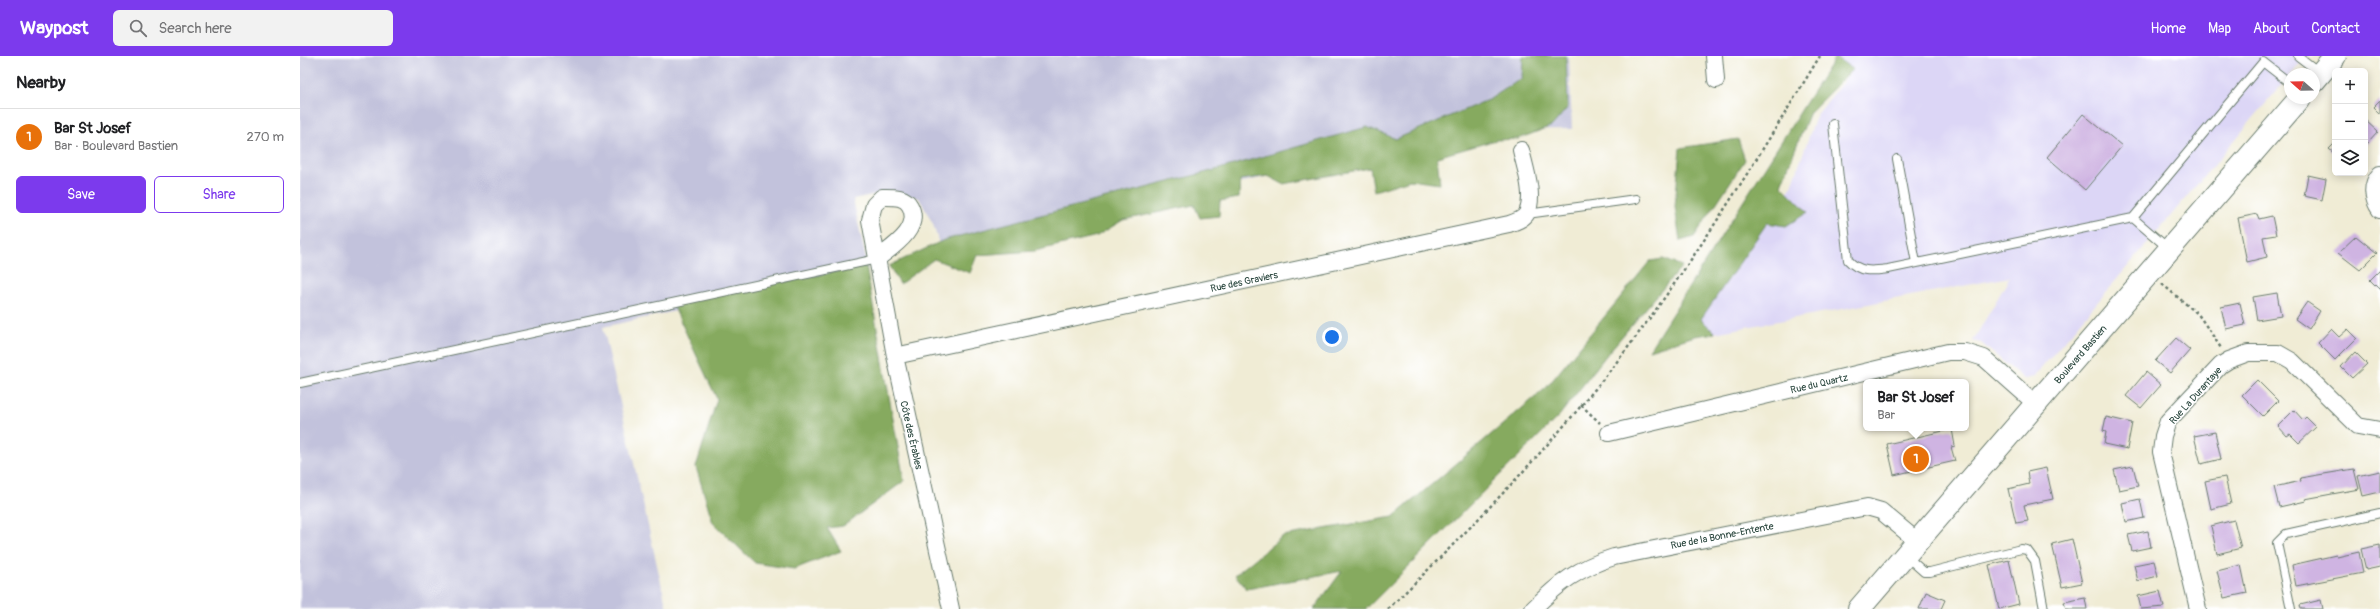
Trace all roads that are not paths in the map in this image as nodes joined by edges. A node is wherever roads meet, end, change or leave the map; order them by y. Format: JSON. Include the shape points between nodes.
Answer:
{"nodes":[{"id":1,"x":1714,"y":56,"type":"edge"},
{"id":2,"x":2298,"y":56,"type":"edge"},
{"id":3,"x":2335,"y":56,"type":"edge"},
{"id":4,"x":2309,"y":68,"type":"edge"},
{"id":5,"x":2320,"y":74,"type":"edge"},
{"id":6,"x":2284,"y":78,"type":"edge"},
{"id":7,"x":1716,"y":80,"type":"dead end"},
{"id":8,"x":2295,"y":104,"type":"edge"},
{"id":9,"x":1833,"y":124,"type":"dead end"},
{"id":10,"x":1522,"y":150,"type":"dead end"},
{"id":11,"x":1897,"y":159,"type":"dead end"},
{"id":12,"x":2380,"y":174,"type":"edge"},
{"id":13,"x":1636,"y":199,"type":"dead end"},
{"id":14,"x":2380,"y":210,"type":"edge"},
{"id":15,"x":1527,"y":214,"type":"junction"},
{"id":16,"x":2133,"y":218,"type":"junction"},
{"id":17,"x":2169,"y":249,"type":"junction"},
{"id":18,"x":877,"y":259,"type":"joint"},
{"id":19,"x":1916,"y":263,"type":"junction"},
{"id":20,"x":895,"y":356,"type":"junction"},
{"id":21,"x":300,"y":383,"type":"edge"},
{"id":22,"x":2036,"y":404,"type":"junction"},
{"id":23,"x":1604,"y":427,"type":"road end"},
{"id":24,"x":2380,"y":430,"type":"edge"},
{"id":25,"x":2380,"y":514,"type":"edge"},
{"id":26,"x":1911,"y":548,"type":"junction"},
{"id":27,"x":951,"y":609,"type":"edge"},
{"id":28,"x":1533,"y":609,"type":"edge"},
{"id":29,"x":1859,"y":609,"type":"edge"},
{"id":30,"x":2044,"y":609,"type":"edge"},
{"id":31,"x":2198,"y":609,"type":"edge"},
{"id":32,"x":2291,"y":609,"type":"edge"}],
"edges":[{"from":1,"to":7,"type":"street"},
{"from":2,"to":4,"type":"lane"},
{"from":3,"to":5,"type":"main road"},
{"from":6,"to":16,"type":"lane","via":[[2263,62]]},
{"from":8,"to":17,"type":"main road","name":"Boulevard Bastien"},
{"from":9,"to":19,"type":"lane","via":[[1848,260],[1856,268],[1869,271]]},
{"from":10,"to":15,"type":"street","via":[[1530,193]]},
{"from":11,"to":19,"type":"lane"},
{"from":12,"to":14,"type":"street","via":[[2373,188],[2373,198]]},
{"from":13,"to":15,"type":"lane"},
{"from":15,"to":20,"type":"street","name":"Rue des Graviers","via":[[1509,224]]},
{"from":16,"to":17,"type":"lane"},
{"from":16,"to":19,"type":"lane"},
{"from":17,"to":22,"type":"main road","name":"Boulevard Bastien"},
{"from":18,"to":20,"type":"street","name":"Côte des Érables"},
{"from":18,"to":21,"type":"lane"},
{"from":20,"to":27,"type":"street","name":"Côte des Érables"},
{"from":22,"to":23,"type":"street","name":"Rue du Quartz","via":[[1984,358],[1964,352],[1948,352]]},
{"from":22,"to":26,"type":"main road","name":"Boulevard Bastien"},
{"from":24,"to":31,"type":"street","name":"Rue La Durantaye","via":[[2358,426],[2292,361],[2278,353],[2248,353],[2229,360],[2168,421],[2161,452]]},
{"from":25,"to":32,"type":"lane","via":[[2286,534],[2276,543]]},
{"from":26,"to":28,"type":"street","name":"Rue de la Bonne-Entente","via":[[1881,512],[1867,507],[1589,564],[1555,587]]},
{"from":26,"to":29,"type":"main road","name":"Boulevard Bastien"},
{"from":26,"to":30,"type":"lane","via":[[1924,572],[2021,549],[2028,550],[2035,561]]}]}
